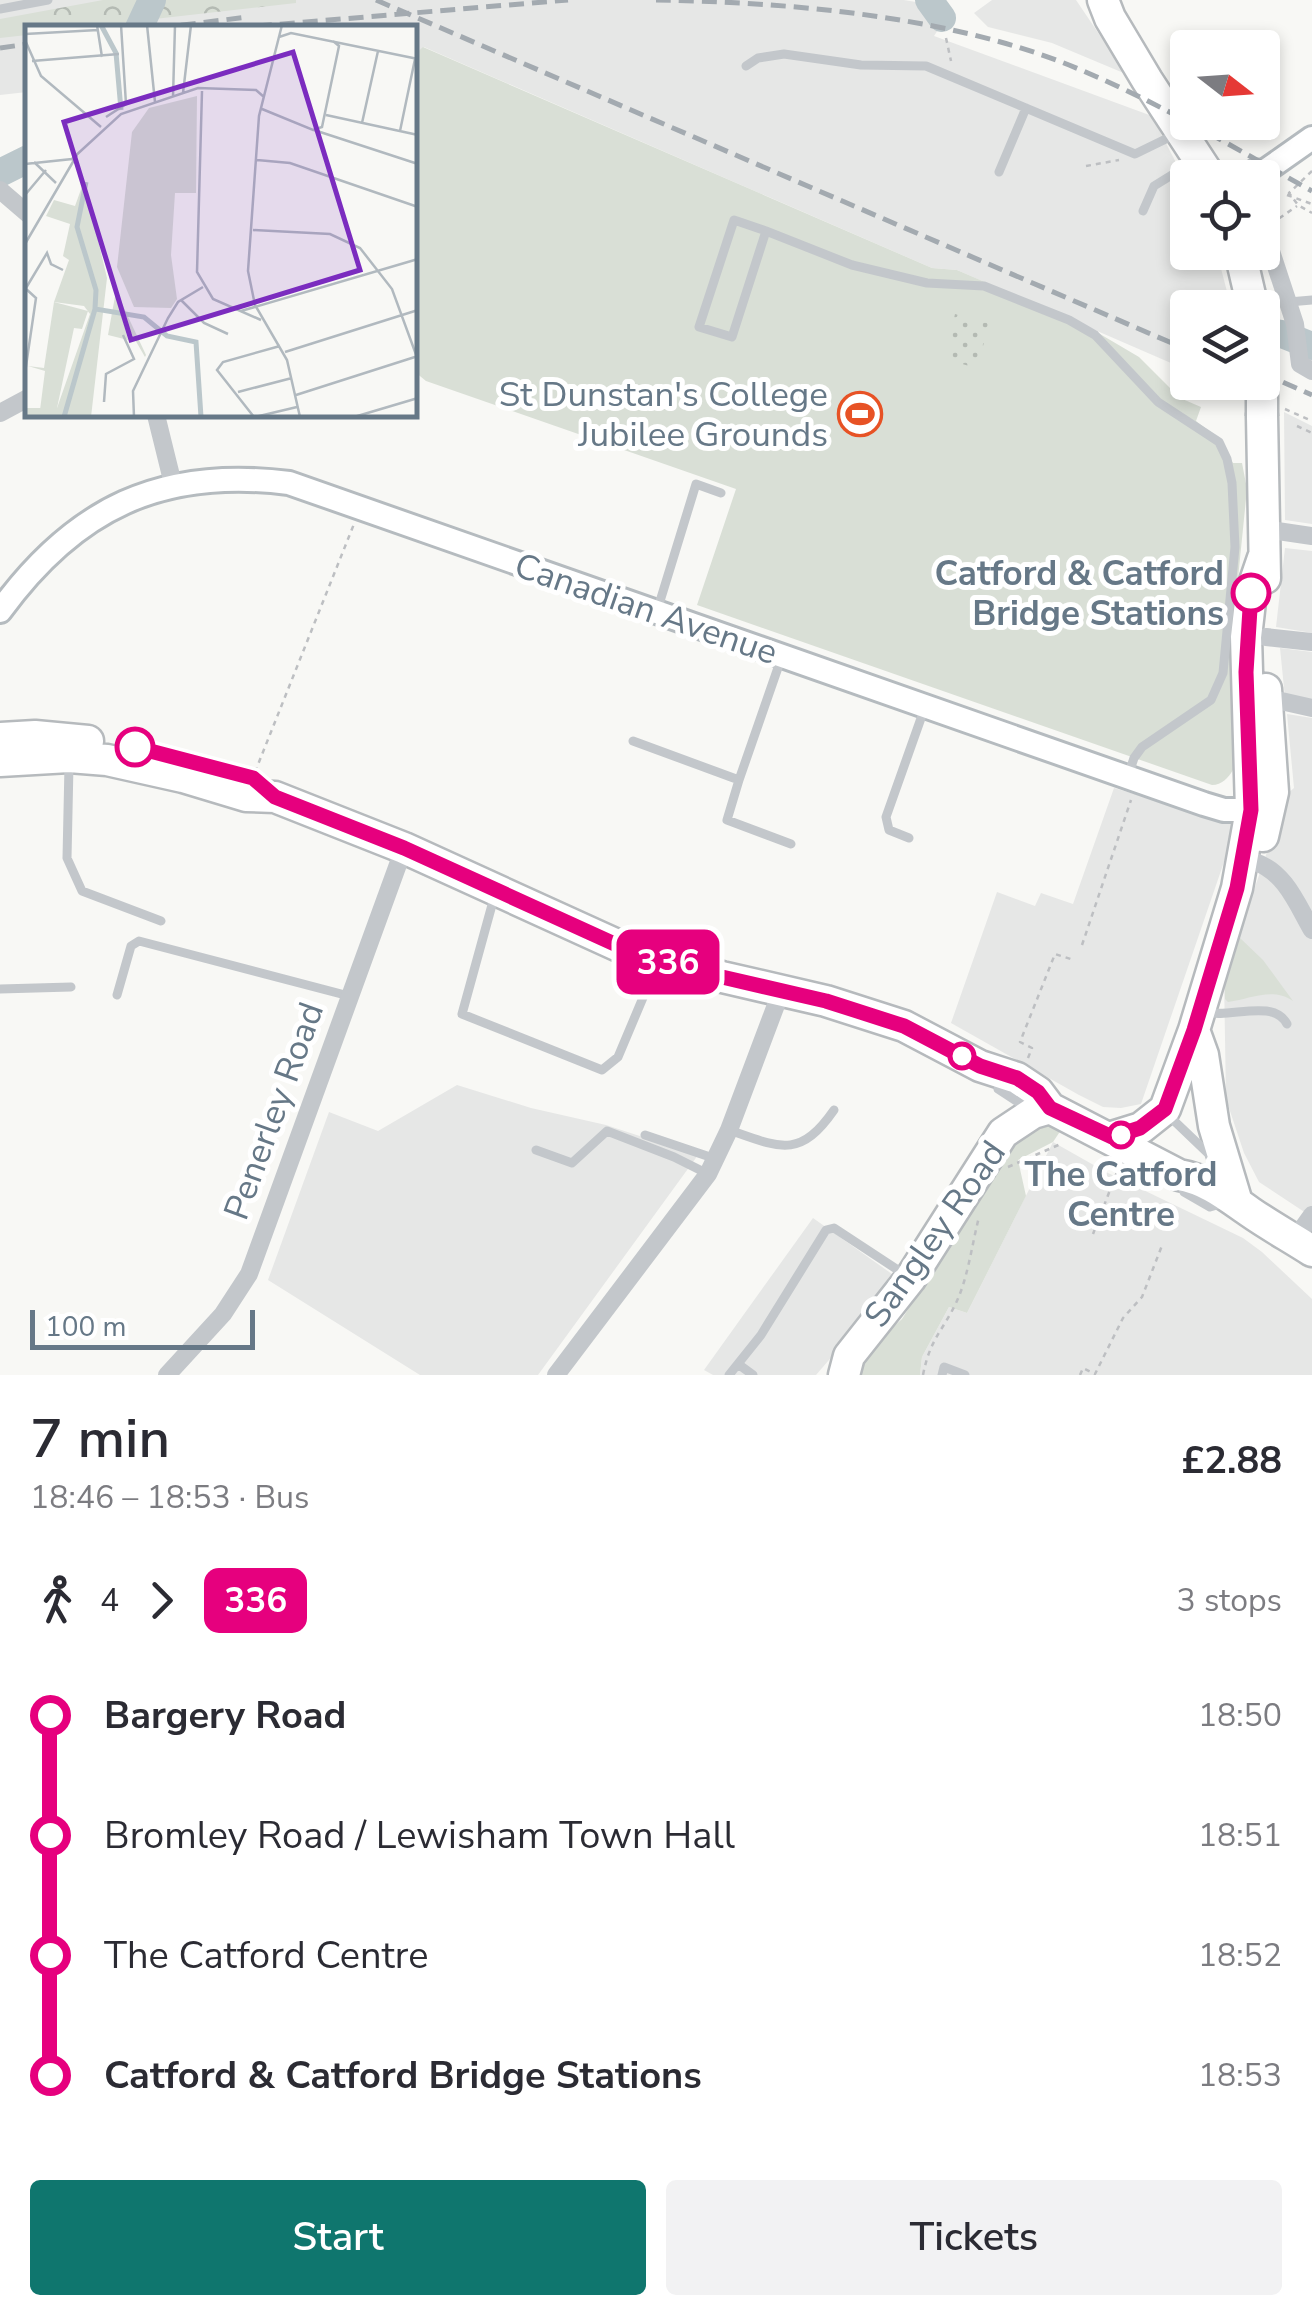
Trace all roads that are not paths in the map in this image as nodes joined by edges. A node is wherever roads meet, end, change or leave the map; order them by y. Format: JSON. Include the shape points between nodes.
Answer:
{"nodes":[{"id":1,"x":48,"y":0,"type":"edge"},
{"id":2,"x":0,"y":9,"type":"edge"},
{"id":3,"x":1107,"y":9,"type":"edge"},
{"id":4,"x":746,"y":66,"type":"dead end"},
{"id":5,"x":1026,"y":108,"type":"junction"},
{"id":6,"x":1170,"y":113,"type":"edge"},
{"id":7,"x":1170,"y":136,"type":"edge"},
{"id":8,"x":1312,"y":138,"type":"edge"},
{"id":9,"x":1280,"y":161,"type":"edge"},
{"id":10,"x":999,"y":172,"type":"dead end"},
{"id":11,"x":1170,"y":180,"type":"edge"},
{"id":12,"x":0,"y":190,"type":"edge"},
{"id":13,"x":1143,"y":210,"type":"dead end"},
{"id":14,"x":25,"y":211,"type":"edge"},
{"id":15,"x":766,"y":230,"type":"junction"},
{"id":16,"x":1272,"y":270,"type":"edge"},
{"id":17,"x":1312,"y":300,"type":"edge"},
{"id":18,"x":1288,"y":302,"type":"junction"},
{"id":19,"x":1312,"y":371,"type":"edge"},
{"id":20,"x":25,"y":400,"type":"edge"},
{"id":21,"x":1268,"y":402,"type":"edge"},
{"id":22,"x":0,"y":413,"type":"edge"},
{"id":23,"x":157,"y":418,"type":"edge"},
{"id":24,"x":173,"y":484,"type":"junction"},
{"id":25,"x":721,"y":493,"type":"dead end"},
{"id":26,"x":1312,"y":536,"type":"edge"},
{"id":27,"x":1263,"y":544,"type":"junction"},
{"id":28,"x":0,"y":612,"type":"edge"},
{"id":29,"x":656,"y":613,"type":"junction"},
{"id":30,"x":1266,"y":637,"type":"junction"},
{"id":31,"x":1312,"y":642,"type":"edge"},
{"id":32,"x":782,"y":657,"type":"junction"},
{"id":33,"x":1257,"y":696,"type":"junction"},
{"id":34,"x":926,"y":705,"type":"junction"},
{"id":35,"x":1312,"y":708,"type":"edge"},
{"id":36,"x":0,"y":738,"type":"edge"},
{"id":37,"x":1270,"y":739,"type":"junction"},
{"id":38,"x":633,"y":741,"type":"dead end"},
{"id":39,"x":69,"y":757,"type":"junction"},
{"id":40,"x":0,"y":761,"type":"edge"},
{"id":41,"x":1133,"y":778,"type":"junction"},
{"id":42,"x":740,"y":780,"type":"junction"},
{"id":43,"x":264,"y":787,"type":"junction"},
{"id":44,"x":1251,"y":810,"type":"junction"},
{"id":45,"x":910,"y":838,"type":"dead end"},
{"id":46,"x":791,"y":844,"type":"dead end"},
{"id":47,"x":404,"y":848,"type":"junction"},
{"id":48,"x":1255,"y":862,"type":"junction"},
{"id":49,"x":1237,"y":888,"type":"junction"},
{"id":50,"x":496,"y":890,"type":"junction"},
{"id":51,"x":161,"y":920,"type":"dead end"},
{"id":52,"x":1312,"y":930,"type":"edge"},
{"id":53,"x":659,"y":960,"type":"junction"},
{"id":54,"x":71,"y":987,"type":"dead end"},
{"id":55,"x":0,"y":989,"type":"edge"},
{"id":56,"x":782,"y":989,"type":"junction"},
{"id":57,"x":117,"y":995,"type":"dead end"},
{"id":58,"x":349,"y":996,"type":"junction"},
{"id":59,"x":1197,"y":1020,"type":"junction"},
{"id":60,"x":1287,"y":1024,"type":"dead end"},
{"id":61,"x":989,"y":1078,"type":"junction"},
{"id":62,"x":1050,"y":1108,"type":"junction"},
{"id":63,"x":1165,"y":1109,"type":"junction"},
{"id":64,"x":834,"y":1110,"type":"dead end"},
{"id":65,"x":728,"y":1130,"type":"junction"},
{"id":66,"x":1002,"y":1133,"type":"junction"},
{"id":67,"x":645,"y":1134,"type":"dead end"},
{"id":68,"x":1112,"y":1137,"type":"junction"},
{"id":69,"x":536,"y":1150,"type":"dead end"},
{"id":70,"x":1224,"y":1166,"type":"junction"},
{"id":71,"x":712,"y":1167,"type":"junction"},
{"id":72,"x":1236,"y":1199,"type":"junction"},
{"id":73,"x":1306,"y":1235,"type":"edge"},
{"id":74,"x":910,"y":1278,"type":"junction"},
{"id":75,"x":738,"y":1364,"type":"junction"},
{"id":76,"x":840,"y":1368,"type":"edge"},
{"id":77,"x":943,"y":1371,"type":"edge"},
{"id":78,"x":167,"y":1375,"type":"edge"},
{"id":79,"x":556,"y":1375,"type":"edge"},
{"id":80,"x":729,"y":1375,"type":"edge"},
{"id":81,"x":753,"y":1375,"type":"edge"},
{"id":82,"x":965,"y":1375,"type":"edge"}],
"edges":[{"from":1,"to":2,"type":"lane"},
{"from":3,"to":6,"type":"highway"},
{"from":4,"to":5,"type":"lane","via":[[784,54],[926,66]]},
{"from":5,"to":7,"type":"lane","via":[[1135,154]]},
{"from":5,"to":10,"type":"lane"},
{"from":8,"to":9,"type":"street"},
{"from":11,"to":13,"type":"lane","via":[[1154,186]]},
{"from":12,"to":14,"type":"street"},
{"from":15,"to":15,"type":"lane","via":[[734,220],[699,327],[732,337]]},
{"from":15,"to":41,"type":"lane","via":[[852,265],[927,283],[984,286],[1069,320],[1095,335],[1158,402],[1219,442],[1232,483],[1235,547],[1223,673],[1212,700],[1142,747]]},
{"from":16,"to":18,"type":"street"},
{"from":17,"to":18,"type":"lane"},
{"from":18,"to":19,"type":"street","via":[[1300,364]]},
{"from":20,"to":22,"type":"street"},
{"from":21,"to":27,"type":"highway"},
{"from":23,"to":24,"type":"street"},
{"from":24,"to":28,"type":"street","name":"Canadian Avenue","via":[[90,520],[42,558]]},
{"from":24,"to":29,"type":"street","name":"Canadian Avenue","via":[[289,483]]},
{"from":25,"to":29,"type":"lane","via":[[696,484]]},
{"from":26,"to":27,"type":"street"},
{"from":27,"to":30,"type":"highway"},
{"from":27,"to":33,"type":"highway","via":[[1246,637]]},
{"from":29,"to":32,"type":"street","name":"Canadian Avenue"},
{"from":30,"to":31,"type":"street"},
{"from":30,"to":33,"type":"highway"},
{"from":32,"to":34,"type":"street","name":"Canadian Avenue"},
{"from":32,"to":42,"type":"lane"},
{"from":33,"to":35,"type":"street"},
{"from":33,"to":37,"type":"highway"},
{"from":33,"to":44,"type":"highway"},
{"from":34,"to":41,"type":"street","name":"Canadian Avenue"},
{"from":34,"to":45,"type":"lane","via":[[886,821],[889,830]]},
{"from":36,"to":43,"type":"highway","via":[[135,747]]},
{"from":37,"to":44,"type":"street","via":[[1262,793]]},
{"from":37,"to":48,"type":"highway","via":[[1273,792]]},
{"from":38,"to":42,"type":"lane"},
{"from":39,"to":40,"type":"highway"},
{"from":39,"to":43,"type":"highway","via":[[142,766],[246,796]]},
{"from":39,"to":51,"type":"lane","via":[[67,858],[82,891]]},
{"from":41,"to":44,"type":"street","name":"Canadian Avenue","via":[[1224,810]]},
{"from":42,"to":46,"type":"lane","via":[[727,820]]},
{"from":43,"to":47,"type":"highway"},
{"from":44,"to":49,"type":"highway"},
{"from":47,"to":50,"type":"highway"},
{"from":47,"to":58,"type":"street","name":"Penerley Road"},
{"from":48,"to":49,"type":"highway"},
{"from":48,"to":52,"type":"street","via":[[1281,878]]},
{"from":49,"to":59,"type":"highway"},
{"from":50,"to":53,"type":"highway"},
{"from":50,"to":53,"type":"lane","via":[[462,1014],[602,1070],[618,1057]]},
{"from":53,"to":56,"type":"highway"},
{"from":54,"to":55,"type":"lane"},
{"from":56,"to":61,"type":"highway","via":[[904,1026]]},
{"from":56,"to":65,"type":"street"},
{"from":57,"to":58,"type":"lane","via":[[131,946],[139,941]]},
{"from":58,"to":78,"type":"street","name":"Penerley Road","via":[[249,1274],[223,1314]]},
{"from":59,"to":60,"type":"lane","via":[[1274,1012]]},
{"from":59,"to":63,"type":"highway"},
{"from":59,"to":70,"type":"highway"},
{"from":61,"to":62,"type":"highway","via":[[1017,1078]]},
{"from":61,"to":66,"type":"highway","via":[[1005,1112]]},
{"from":62,"to":66,"type":"highway","name":"Sangley Road"},
{"from":62,"to":68,"type":"highway"},
{"from":63,"to":68,"type":"highway","via":[[1140,1128]]},
{"from":63,"to":70,"type":"lane"},
{"from":64,"to":65,"type":"lane","via":[[811,1139],[796,1146]]},
{"from":65,"to":71,"type":"street"},
{"from":66,"to":74,"type":"highway","name":"Sangley Road"},
{"from":67,"to":71,"type":"lane"},
{"from":68,"to":72,"type":"highway"},
{"from":69,"to":71,"type":"lane","via":[[572,1163],[606,1131]]},
{"from":70,"to":72,"type":"highway"},
{"from":71,"to":79,"type":"street"},
{"from":72,"to":73,"type":"highway","via":[[1246,1210]]},
{"from":74,"to":75,"type":"lane","via":[[834,1228],[826,1230]]},
{"from":74,"to":76,"type":"highway","name":"Sangley Road"},
{"from":75,"to":80,"type":"lane"},
{"from":75,"to":81,"type":"lane"},
{"from":77,"to":82,"type":"lane"}]}
